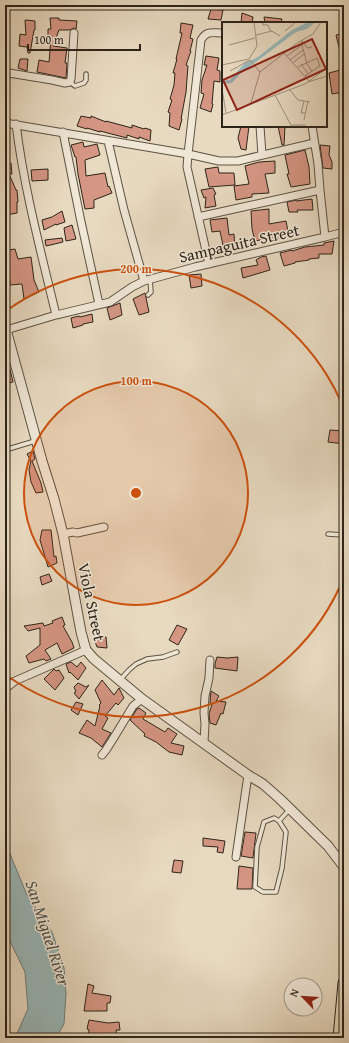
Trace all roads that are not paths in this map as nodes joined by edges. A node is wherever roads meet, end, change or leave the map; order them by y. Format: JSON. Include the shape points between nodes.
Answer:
{"nodes":[{"id":1,"x":74,"y":33,"type":"dead end"},
{"id":2,"x":222,"y":33,"type":"edge"},
{"id":3,"x":86,"y":74,"type":"dead end"},
{"id":4,"x":5,"y":77,"type":"edge"},
{"id":5,"x":70,"y":82,"type":"junction"},
{"id":6,"x":5,"y":123,"type":"edge"},
{"id":7,"x":16,"y":124,"type":"junction"},
{"id":8,"x":260,"y":127,"type":"edge"},
{"id":9,"x":312,"y":127,"type":"edge"},
{"id":10,"x":63,"y":132,"type":"junction"},
{"id":11,"x":108,"y":141,"type":"junction"},
{"id":12,"x":314,"y":143,"type":"junction"},
{"id":13,"x":188,"y":154,"type":"junction"},
{"id":14,"x":262,"y":155,"type":"junction"},
{"id":15,"x":320,"y":190,"type":"junction"},
{"id":16,"x":198,"y":217,"type":"junction"},
{"id":17,"x":344,"y":232,"type":"edge"},
{"id":18,"x":325,"y":237,"type":"junction"},
{"id":19,"x":209,"y":264,"type":"junction"},
{"id":20,"x":147,"y":280,"type":"junction"},
{"id":21,"x":148,"y":295,"type":"dead end"},
{"id":22,"x":99,"y":304,"type":"junction"},
{"id":23,"x":56,"y":315,"type":"junction"},
{"id":24,"x":5,"y":328,"type":"edge"},
{"id":25,"x":36,"y":441,"type":"junction"},
{"id":26,"x":5,"y":450,"type":"edge"},
{"id":27,"x":104,"y":527,"type":"dead end"},
{"id":28,"x":63,"y":534,"type":"junction"},
{"id":29,"x":328,"y":534,"type":"dead end"},
{"id":30,"x":344,"y":535,"type":"edge"},
{"id":31,"x":86,"y":650,"type":"junction"},
{"id":32,"x":177,"y":652,"type":"dead end"},
{"id":33,"x":210,"y":660,"type":"dead end"},
{"id":34,"x":120,"y":680,"type":"junction"},
{"id":35,"x":5,"y":689,"type":"edge"},
{"id":36,"x":142,"y":698,"type":"junction"},
{"id":37,"x":204,"y":742,"type":"junction"},
{"id":38,"x":102,"y":755,"type":"dead end"},
{"id":39,"x":248,"y":775,"type":"junction"},
{"id":40,"x":290,"y":809,"type":"junction"},
{"id":41,"x":279,"y":821,"type":"junction"},
{"id":42,"x":236,"y":857,"type":"dead end"},
{"id":43,"x":344,"y":867,"type":"edge"},
{"id":44,"x":344,"y":983,"type":"edge"},
{"id":45,"x":339,"y":1038,"type":"edge"}],
"edges":[{"from":1,"to":5,"type":"street"},
{"from":2,"to":13,"type":"street","via":[[207,33],[201,40]]},
{"from":3,"to":5,"type":"lane","via":[[84,83],[75,86]]},
{"from":4,"to":5,"type":"street","via":[[9,73]]},
{"from":6,"to":7,"type":"street"},
{"from":7,"to":10,"type":"street"},
{"from":7,"to":23,"type":"street","via":[[25,180]]},
{"from":8,"to":14,"type":"street"},
{"from":9,"to":12,"type":"street"},
{"from":10,"to":11,"type":"street"},
{"from":10,"to":22,"type":"street"},
{"from":11,"to":13,"type":"street"},
{"from":11,"to":20,"type":"street","via":[[124,210]]},
{"from":12,"to":14,"type":"street"},
{"from":12,"to":15,"type":"street"},
{"from":13,"to":14,"type":"street","via":[[223,162]]},
{"from":13,"to":16,"type":"street","via":[[188,167]]},
{"from":15,"to":16,"type":"street"},
{"from":15,"to":18,"type":"street"},
{"from":16,"to":19,"type":"street"},
{"from":17,"to":18,"type":"street","name":"Sampaguita Street"},
{"from":18,"to":19,"type":"street","name":"Sampaguita Street"},
{"from":19,"to":20,"type":"street","name":"Sampaguita Street"},
{"from":20,"to":21,"type":"lane","via":[[151,292]]},
{"from":20,"to":22,"type":"street","name":"Sampaguita Street","via":[[113,301]]},
{"from":22,"to":23,"type":"street","name":"Sampaguita Street"},
{"from":23,"to":24,"type":"street","name":"Sampaguita Street"},
{"from":24,"to":25,"type":"street","name":"Viola Street"},
{"from":25,"to":26,"type":"lane"},
{"from":25,"to":28,"type":"street","name":"Viola Street"},
{"from":27,"to":28,"type":"street"},
{"from":28,"to":31,"type":"street","name":"Viola Street"},
{"from":29,"to":30,"type":"lane"},
{"from":31,"to":34,"type":"street","name":"Viola Street"},
{"from":31,"to":35,"type":"street"},
{"from":32,"to":34,"type":"lane","via":[[136,664]]},
{"from":33,"to":37,"type":"street","via":[[205,696]]},
{"from":34,"to":36,"type":"street","name":"Viola Street"},
{"from":36,"to":37,"type":"street","name":"Viola Street"},
{"from":36,"to":38,"type":"street","via":[[133,706]]},
{"from":37,"to":39,"type":"street","name":"Viola Street"},
{"from":39,"to":40,"type":"street","name":"Viola Street","via":[[263,784]]},
{"from":39,"to":42,"type":"street"},
{"from":40,"to":41,"type":"lane"},
{"from":40,"to":43,"type":"street","name":"Viola Street","via":[[328,846]]},
{"from":41,"to":41,"type":"lane","via":[[274,818],[264,822],[257,847],[255,887],[263,892],[276,892],[282,868],[286,832]]},
{"from":44,"to":45,"type":"highway"}]}
